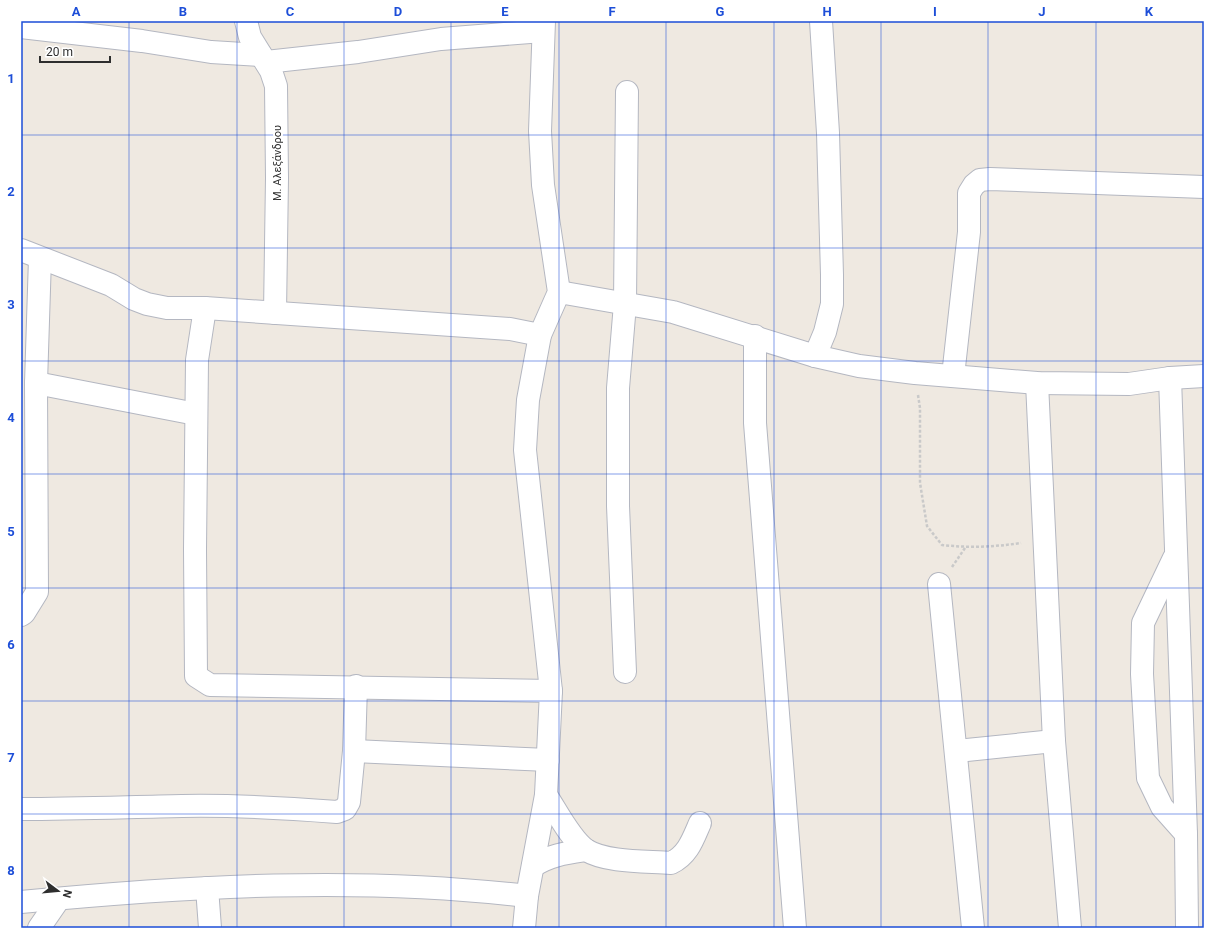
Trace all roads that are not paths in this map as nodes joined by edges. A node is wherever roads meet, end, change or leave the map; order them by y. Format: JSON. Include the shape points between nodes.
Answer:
{"nodes":[{"id":1,"x":246,"y":21,"type":"edge"},
{"id":2,"x":821,"y":21,"type":"edge"},
{"id":3,"x":544,"y":26,"type":"edge"},
{"id":4,"x":21,"y":27,"type":"edge"},
{"id":5,"x":263,"y":59,"type":"junction"},
{"id":6,"x":627,"y":92,"type":"dead end"},
{"id":7,"x":1204,"y":187,"type":"edge"},
{"id":8,"x":30,"y":254,"type":"edge"},
{"id":9,"x":559,"y":292,"type":"junction"},
{"id":10,"x":625,"y":304,"type":"junction"},
{"id":11,"x":205,"y":308,"type":"junction"},
{"id":12,"x":275,"y":313,"type":"junction"},
{"id":13,"x":540,"y":335,"type":"junction"},
{"id":14,"x":755,"y":336,"type":"junction"},
{"id":15,"x":815,"y":356,"type":"junction"},
{"id":16,"x":953,"y":376,"type":"junction"},
{"id":17,"x":1204,"y":376,"type":"edge"},
{"id":18,"x":1170,"y":378,"type":"junction"},
{"id":19,"x":36,"y":383,"type":"junction"},
{"id":20,"x":1036,"y":383,"type":"junction"},
{"id":21,"x":196,"y":414,"type":"junction"},
{"id":22,"x":1176,"y":555,"type":"junction"},
{"id":23,"x":939,"y":584,"type":"dead end"},
{"id":24,"x":21,"y":615,"type":"edge"},
{"id":25,"x":625,"y":672,"type":"dead end"},
{"id":26,"x":356,"y":686,"type":"junction"},
{"id":27,"x":551,"y":691,"type":"junction"},
{"id":28,"x":1054,"y":741,"type":"junction"},
{"id":29,"x":957,"y":751,"type":"junction"},
{"id":30,"x":354,"y":752,"type":"junction"},
{"id":31,"x":548,"y":760,"type":"junction"},
{"id":32,"x":546,"y":795,"type":"junction"},
{"id":33,"x":21,"y":809,"type":"edge"},
{"id":34,"x":700,"y":823,"type":"dead end"},
{"id":35,"x":1186,"y":834,"type":"junction"},
{"id":36,"x":586,"y":850,"type":"junction"},
{"id":37,"x":533,"y":866,"type":"junction"},
{"id":38,"x":207,"y":888,"type":"junction"},
{"id":39,"x":527,"y":896,"type":"junction"},
{"id":40,"x":59,"y":899,"type":"junction"},
{"id":41,"x":21,"y":902,"type":"edge"},
{"id":42,"x":39,"y":928,"type":"edge"},
{"id":43,"x":210,"y":928,"type":"edge"},
{"id":44,"x":524,"y":928,"type":"edge"},
{"id":45,"x":795,"y":928,"type":"edge"},
{"id":46,"x":973,"y":928,"type":"edge"},
{"id":47,"x":1070,"y":928,"type":"edge"},
{"id":48,"x":1187,"y":928,"type":"edge"}],
"edges":[{"from":1,"to":5,"type":"street","name":"Μ. Αλεξάνδρου","via":[[250,36]]},
{"from":2,"to":15,"type":"street","via":[[828,133],[832,304],[825,332]]},
{"from":3,"to":5,"type":"street","via":[[365,51]]},
{"from":3,"to":9,"type":"street","via":[[540,131],[543,185]]},
{"from":4,"to":5,"type":"street"},
{"from":5,"to":12,"type":"street","name":"Μ. Αλεξάνδρου","via":[[271,71],[277,100]]},
{"from":6,"to":10,"type":"street"},
{"from":7,"to":16,"type":"street","via":[[980,180],[969,193],[969,232]]},
{"from":8,"to":11,"type":"street","via":[[111,285],[147,304],[167,308]]},
{"from":8,"to":19,"type":"street"},
{"from":9,"to":10,"type":"street"},
{"from":9,"to":13,"type":"street"},
{"from":10,"to":14,"type":"street","via":[[673,312]]},
{"from":10,"to":25,"type":"street","via":[[618,388],[618,506]]},
{"from":11,"to":12,"type":"street"},
{"from":11,"to":21,"type":"street","via":[[197,360]]},
{"from":12,"to":13,"type":"street","via":[[510,329]]},
{"from":13,"to":27,"type":"street","via":[[528,400],[525,450]]},
{"from":14,"to":15,"type":"street"},
{"from":14,"to":45,"type":"street","via":[[755,423]]},
{"from":15,"to":16,"type":"street","via":[[859,366]]},
{"from":16,"to":20,"type":"street"},
{"from":17,"to":18,"type":"street"},
{"from":18,"to":20,"type":"street","via":[[1129,384]]},
{"from":18,"to":22,"type":"street"},
{"from":19,"to":21,"type":"street"},
{"from":19,"to":24,"type":"street","via":[[37,592]]},
{"from":20,"to":28,"type":"street"},
{"from":21,"to":26,"type":"street","via":[[196,676],[210,685]]},
{"from":22,"to":35,"type":"street"},
{"from":22,"to":35,"type":"street","via":[[1143,623],[1142,674],[1148,778],[1162,807]]},
{"from":23,"to":29,"type":"street"},
{"from":26,"to":27,"type":"street","via":[[388,689]]},
{"from":26,"to":30,"type":"street"},
{"from":27,"to":31,"type":"street"},
{"from":28,"to":29,"type":"street"},
{"from":28,"to":47,"type":"street"},
{"from":29,"to":46,"type":"street"},
{"from":30,"to":31,"type":"street"},
{"from":30,"to":33,"type":"street","via":[[349,802],[345,809],[337,812],[269,807],[183,806]]},
{"from":31,"to":32,"type":"street"},
{"from":32,"to":36,"type":"street"},
{"from":32,"to":37,"type":"street"},
{"from":34,"to":36,"type":"street","via":[[689,848],[681,858],[671,863],[606,858]]},
{"from":35,"to":48,"type":"street"},
{"from":36,"to":37,"type":"street","via":[[545,858]]},
{"from":37,"to":39,"type":"street"},
{"from":38,"to":39,"type":"street","via":[[418,886]]},
{"from":38,"to":40,"type":"street"},
{"from":38,"to":43,"type":"street"},
{"from":39,"to":44,"type":"street"},
{"from":40,"to":41,"type":"street"},
{"from":40,"to":42,"type":"street"}]}
